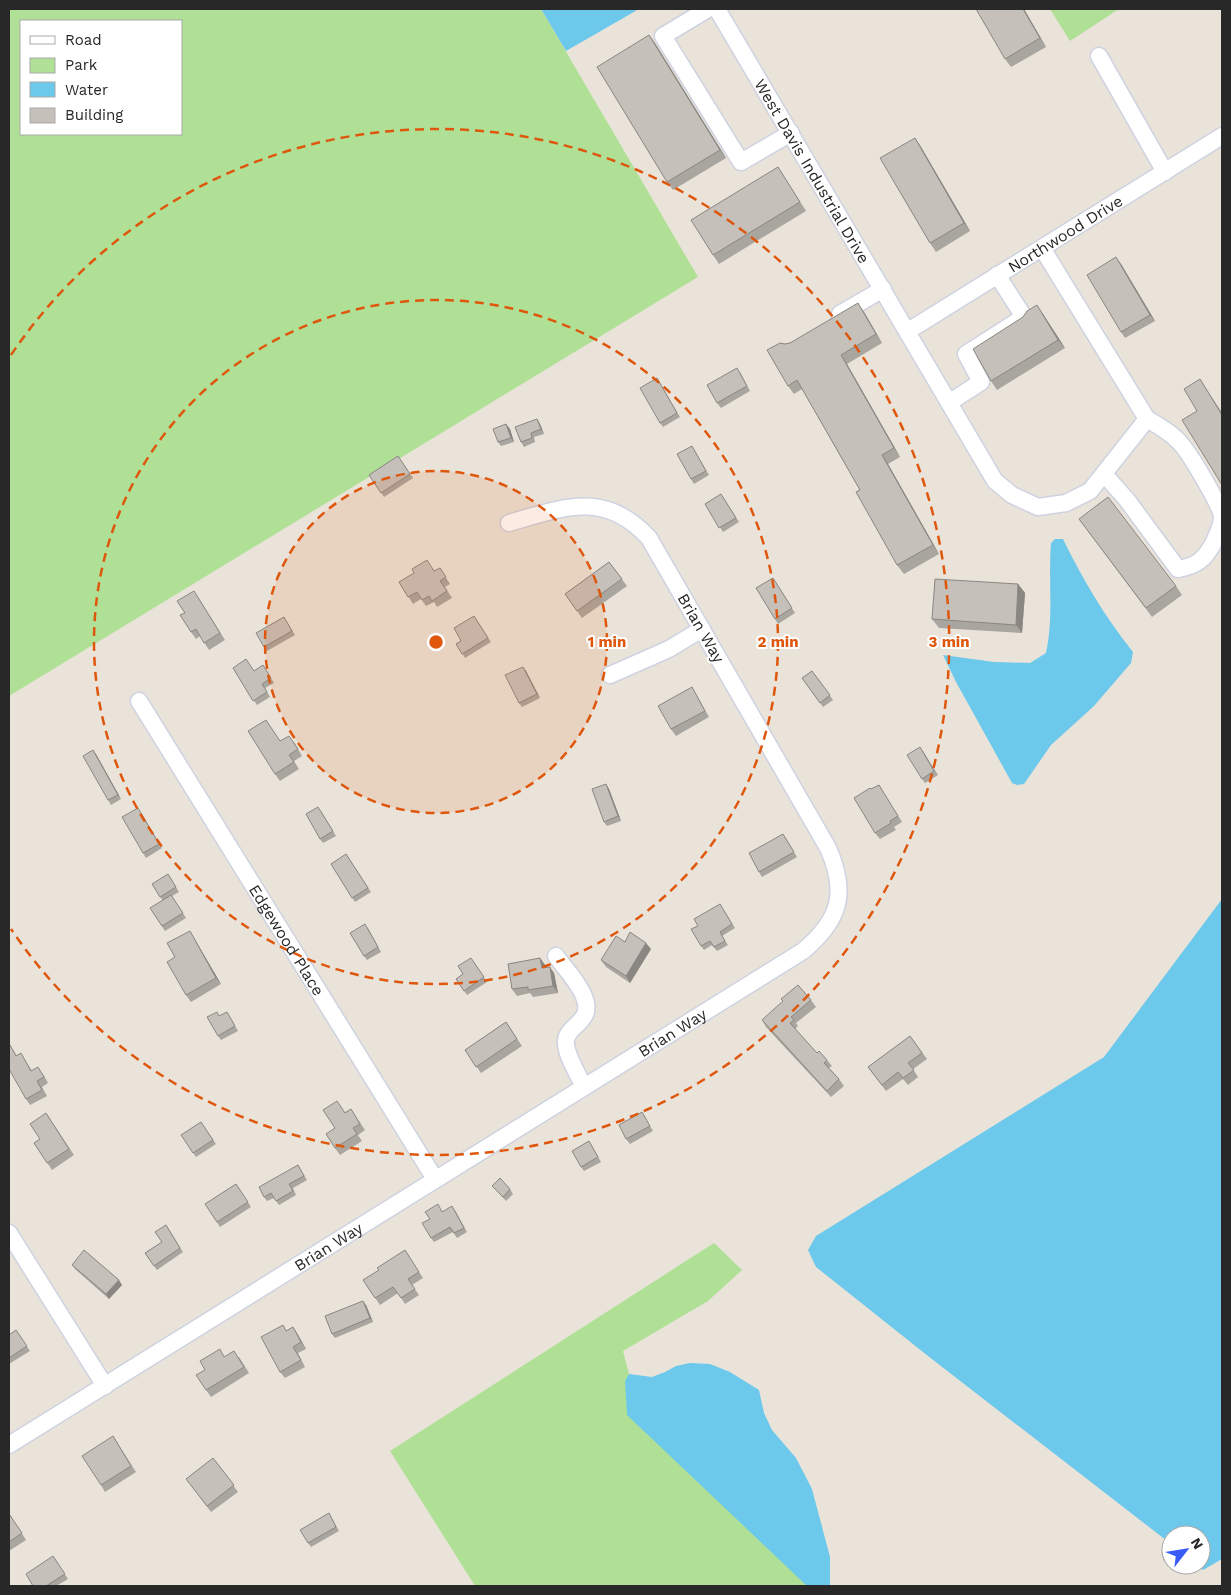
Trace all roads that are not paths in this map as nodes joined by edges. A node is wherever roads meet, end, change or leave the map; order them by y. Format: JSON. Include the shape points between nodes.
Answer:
{"nodes":[{"id":1,"x":708,"y":9,"type":"edge"},
{"id":2,"x":717,"y":9,"type":"edge"},
{"id":3,"x":1099,"y":56,"type":"dead end"},
{"id":4,"x":791,"y":133,"type":"junction"},
{"id":5,"x":1222,"y":136,"type":"edge"},
{"id":6,"x":1165,"y":172,"type":"junction"},
{"id":7,"x":1042,"y":248,"type":"junction"},
{"id":8,"x":997,"y":276,"type":"junction"},
{"id":9,"x":883,"y":289,"type":"junction"},
{"id":10,"x":824,"y":323,"type":"edge"},
{"id":11,"x":908,"y":331,"type":"junction"},
{"id":12,"x":950,"y":402,"type":"junction"},
{"id":13,"x":1147,"y":419,"type":"junction"},
{"id":14,"x":1104,"y":474,"type":"junction"},
{"id":15,"x":509,"y":523,"type":"dead end"},
{"id":16,"x":702,"y":629,"type":"junction"},
{"id":17,"x":610,"y":675,"type":"dead end"},
{"id":18,"x":139,"y":701,"type":"dead end"},
{"id":19,"x":556,"y":956,"type":"dead end"},
{"id":20,"x":584,"y":1087,"type":"junction"},
{"id":21,"x":435,"y":1179,"type":"junction"},
{"id":22,"x":9,"y":1233,"type":"edge"},
{"id":23,"x":105,"y":1386,"type":"junction"},
{"id":24,"x":9,"y":1445,"type":"edge"}],
"edges":[{"from":1,"to":4,"type":"street","via":[[663,36],[741,162]]},
{"from":2,"to":4,"type":"street","name":"West Davis Industrial Drive"},
{"from":3,"to":6,"type":"street"},
{"from":4,"to":9,"type":"street","name":"West Davis Industrial Drive"},
{"from":5,"to":6,"type":"street","name":"Northwood Drive"},
{"from":6,"to":7,"type":"street","name":"Northwood Drive"},
{"from":7,"to":8,"type":"street","name":"Northwood Drive"},
{"from":7,"to":13,"type":"street"},
{"from":8,"to":11,"type":"street","name":"Northwood Drive"},
{"from":8,"to":12,"type":"street","via":[[1024,317],[966,354],[981,382]]},
{"from":9,"to":10,"type":"street"},
{"from":9,"to":11,"type":"street","name":"West Davis Industrial Drive"},
{"from":11,"to":12,"type":"street","name":"West Davis Industrial Drive"},
{"from":12,"to":14,"type":"street","name":"West Davis Industrial Drive","via":[[995,481],[1020,499],[1038,507],[1066,504],[1090,491]]},
{"from":13,"to":14,"type":"street","name":"West Davis Industrial Drive"},
{"from":13,"to":14,"type":"street","via":[[1182,444],[1218,505],[1222,516],[1220,529],[1207,554],[1192,567],[1178,569]]},
{"from":15,"to":16,"type":"street","name":"Brian Way","via":[[578,506],[597,507],[626,517],[649,538]]},
{"from":16,"to":17,"type":"street","via":[[669,649]]},
{"from":16,"to":20,"type":"street","name":"Brian Way","via":[[828,848],[838,877],[837,908],[829,924],[803,951]]},
{"from":18,"to":21,"type":"street","name":"Edgewood Place"},
{"from":19,"to":20,"type":"street","via":[[582,991],[587,1005],[583,1019],[568,1033],[566,1040],[570,1059]]},
{"from":20,"to":21,"type":"street","name":"Brian Way"},
{"from":21,"to":23,"type":"street","name":"Brian Way"},
{"from":22,"to":23,"type":"street"},
{"from":23,"to":24,"type":"street","name":"Brian Way"}]}
